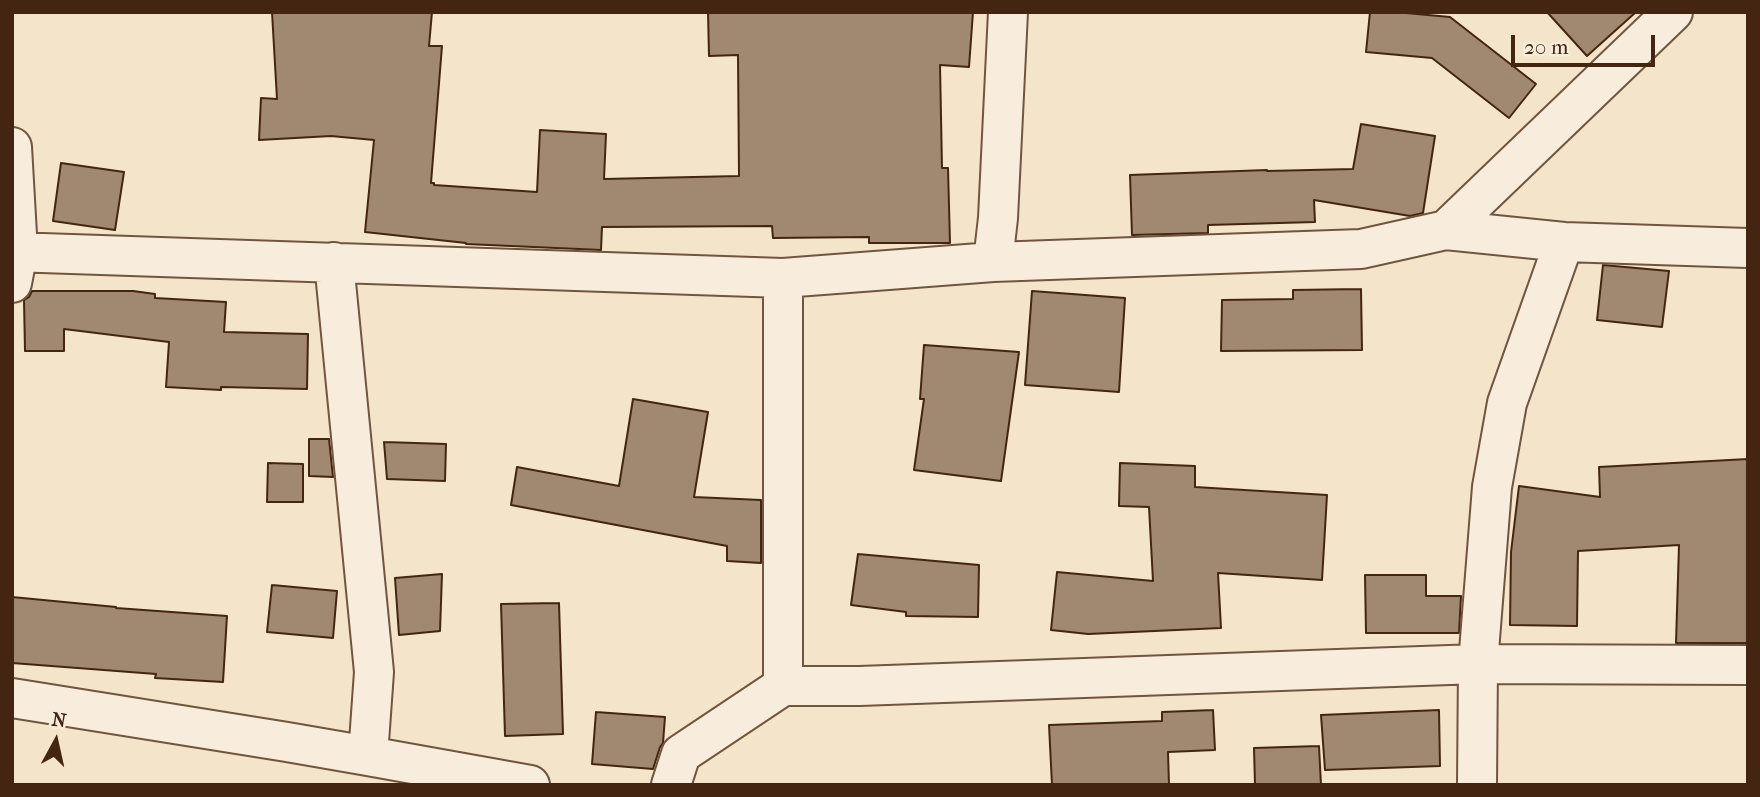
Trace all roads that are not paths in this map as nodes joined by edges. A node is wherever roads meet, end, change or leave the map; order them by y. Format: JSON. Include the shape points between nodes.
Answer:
{"nodes":[{"id":1,"x":1008,"y":12,"type":"edge"},
{"id":2,"x":1673,"y":12,"type":"edge"},
{"id":3,"x":12,"y":147,"type":"edge"},
{"id":4,"x":1446,"y":230,"type":"junction"},
{"id":5,"x":1564,"y":242,"type":"junction"},
{"id":6,"x":1748,"y":248,"type":"edge"},
{"id":7,"x":14,"y":262,"type":"edge"},
{"id":8,"x":334,"y":262,"type":"junction"},
{"id":9,"x":993,"y":262,"type":"junction"},
{"id":10,"x":783,"y":278,"type":"junction"},
{"id":11,"x":1478,"y":664,"type":"junction"},
{"id":12,"x":1748,"y":665,"type":"edge"},
{"id":13,"x":783,"y":686,"type":"junction"},
{"id":14,"x":12,"y":698,"type":"edge"},
{"id":15,"x":368,"y":756,"type":"junction"},
{"id":16,"x":530,"y":785,"type":"edge"},
{"id":17,"x":671,"y":785,"type":"edge"},
{"id":18,"x":1477,"y":785,"type":"edge"}],
"edges":[{"from":1,"to":9,"type":"street"},
{"from":2,"to":4,"type":"street"},
{"from":3,"to":7,"type":"street"},
{"from":4,"to":5,"type":"street"},
{"from":4,"to":9,"type":"street","via":[[1361,249]]},
{"from":5,"to":6,"type":"street"},
{"from":5,"to":11,"type":"street","via":[[1507,403],[1492,487]]},
{"from":7,"to":8,"type":"street"},
{"from":8,"to":10,"type":"street"},
{"from":8,"to":15,"type":"street","via":[[374,672]]},
{"from":9,"to":10,"type":"street"},
{"from":10,"to":13,"type":"street"},
{"from":11,"to":12,"type":"street"},
{"from":11,"to":13,"type":"street"},
{"from":11,"to":18,"type":"street"},
{"from":13,"to":17,"type":"street","via":[[681,754]]},
{"from":14,"to":15,"type":"street"},
{"from":15,"to":16,"type":"street"}]}
